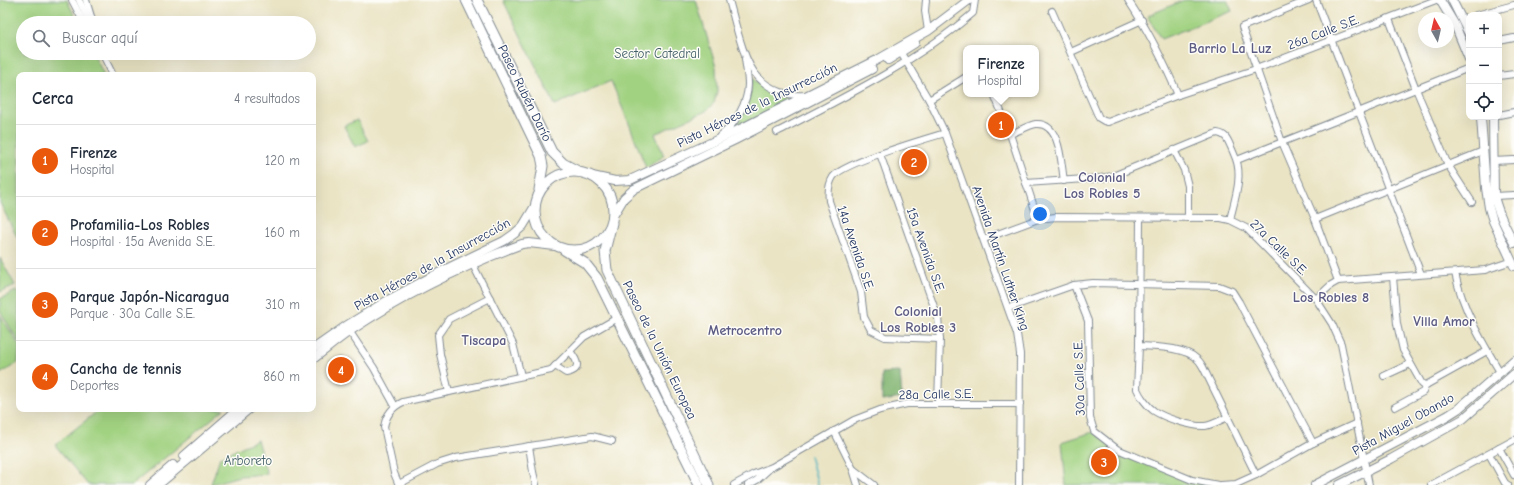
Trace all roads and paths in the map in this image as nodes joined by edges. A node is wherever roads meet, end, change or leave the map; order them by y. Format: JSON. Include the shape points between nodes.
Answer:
{"nodes":[{"id":1,"x":72,"y":0,"type":"edge"},
{"id":2,"x":79,"y":0,"type":"edge"},
{"id":3,"x":86,"y":0,"type":"edge"},
{"id":4,"x":466,"y":0,"type":"edge"},
{"id":5,"x":477,"y":0,"type":"edge"},
{"id":6,"x":729,"y":0,"type":"edge"},
{"id":7,"x":926,"y":0,"type":"edge"},
{"id":8,"x":969,"y":0,"type":"edge"},
{"id":9,"x":975,"y":0,"type":"edge"},
{"id":10,"x":1128,"y":0,"type":"edge"},
{"id":11,"x":1309,"y":0,"type":"edge"},
{"id":12,"x":1316,"y":0,"type":"edge"},
{"id":13,"x":1436,"y":0,"type":"edge"},
{"id":14,"x":1440,"y":0,"type":"edge"},
{"id":15,"x":1452,"y":0,"type":"edge"},
{"id":16,"x":961,"y":3,"type":"edge"},
{"id":17,"x":1514,"y":5,"type":"edge"},
{"id":18,"x":1052,"y":11,"type":"dead end"},
{"id":19,"x":1487,"y":12,"type":"edge"},
{"id":20,"x":80,"y":16,"type":"edge"},
{"id":21,"x":87,"y":16,"type":"edge"},
{"id":22,"x":91,"y":16,"type":"edge"},
{"id":23,"x":1389,"y":19,"type":"junction"},
{"id":24,"x":1142,"y":20,"type":"junction"},
{"id":25,"x":1465,"y":20,"type":"edge"},
{"id":26,"x":928,"y":31,"type":"junction"},
{"id":27,"x":1514,"y":38,"type":"edge"},
{"id":28,"x":1332,"y":40,"type":"junction"},
{"id":29,"x":1502,"y":40,"type":"edge"},
{"id":30,"x":742,"y":45,"type":"junction"},
{"id":31,"x":1467,"y":48,"type":"edge"},
{"id":32,"x":1071,"y":52,"type":"junction"},
{"id":33,"x":1466,"y":52,"type":"edge"},
{"id":34,"x":901,"y":53,"type":"junction"},
{"id":35,"x":106,"y":60,"type":"edge"},
{"id":36,"x":906,"y":61,"type":"junction"},
{"id":37,"x":869,"y":64,"type":"junction"},
{"id":38,"x":1256,"y":69,"type":"junction"},
{"id":39,"x":1466,"y":69,"type":"edge"},
{"id":40,"x":112,"y":72,"type":"edge"},
{"id":41,"x":1514,"y":74,"type":"edge"},
{"id":42,"x":1502,"y":76,"type":"edge"},
{"id":43,"x":963,"y":79,"type":"edge"},
{"id":44,"x":1416,"y":90,"type":"junction"},
{"id":45,"x":810,"y":94,"type":"junction"},
{"id":46,"x":1178,"y":95,"type":"junction"},
{"id":47,"x":995,"y":97,"type":"edge"},
{"id":48,"x":930,"y":100,"type":"junction"},
{"id":49,"x":1514,"y":112,"type":"edge"},
{"id":50,"x":1359,"y":113,"type":"junction"},
{"id":51,"x":1502,"y":114,"type":"edge"},
{"id":52,"x":1481,"y":120,"type":"edge"},
{"id":53,"x":1492,"y":120,"type":"edge"},
{"id":54,"x":1493,"y":120,"type":"edge"},
{"id":55,"x":777,"y":132,"type":"dead end"},
{"id":56,"x":945,"y":133,"type":"junction"},
{"id":57,"x":1010,"y":134,"type":"junction"},
{"id":58,"x":715,"y":140,"type":"junction"},
{"id":59,"x":1282,"y":142,"type":"junction"},
{"id":60,"x":1174,"y":150,"type":"junction"},
{"id":61,"x":1483,"y":151,"type":"junction"},
{"id":62,"x":880,"y":154,"type":"junction"},
{"id":63,"x":1237,"y":160,"type":"junction"},
{"id":64,"x":1514,"y":160,"type":"edge"},
{"id":65,"x":1493,"y":161,"type":"junction"},
{"id":66,"x":1448,"y":165,"type":"junction"},
{"id":67,"x":588,"y":175,"type":"junction"},
{"id":68,"x":1064,"y":181,"type":"junction"},
{"id":69,"x":1026,"y":183,"type":"junction"},
{"id":70,"x":1388,"y":188,"type":"junction"},
{"id":71,"x":1486,"y":188,"type":"junction"},
{"id":72,"x":1514,"y":195,"type":"edge"},
{"id":73,"x":1494,"y":196,"type":"junction"},
{"id":74,"x":1472,"y":202,"type":"dead end"},
{"id":75,"x":535,"y":203,"type":"junction"},
{"id":76,"x":1140,"y":218,"type":"junction"},
{"id":77,"x":1188,"y":218,"type":"junction"},
{"id":78,"x":613,"y":219,"type":"junction"},
{"id":79,"x":1315,"y":219,"type":"junction"},
{"id":80,"x":1038,"y":220,"type":"junction"},
{"id":81,"x":1230,"y":220,"type":"junction"},
{"id":82,"x":984,"y":239,"type":"junction"},
{"id":83,"x":1514,"y":243,"type":"edge"},
{"id":84,"x":555,"y":246,"type":"junction"},
{"id":85,"x":564,"y":250,"type":"junction"},
{"id":86,"x":1513,"y":263,"type":"edge"},
{"id":87,"x":473,"y":265,"type":"junction"},
{"id":88,"x":1455,"y":273,"type":"junction"},
{"id":89,"x":1422,"y":274,"type":"junction"},
{"id":90,"x":1393,"y":277,"type":"junction"},
{"id":91,"x":1338,"y":281,"type":"junction"},
{"id":92,"x":1140,"y":284,"type":"junction"},
{"id":93,"x":1074,"y":285,"type":"junction"},
{"id":94,"x":490,"y":298,"type":"junction"},
{"id":95,"x":1316,"y":299,"type":"junction"},
{"id":96,"x":1008,"y":308,"type":"junction"},
{"id":97,"x":617,"y":318,"type":"junction"},
{"id":98,"x":350,"y":332,"type":"junction"},
{"id":99,"x":940,"y":339,"type":"junction"},
{"id":100,"x":1139,"y":346,"type":"junction"},
{"id":101,"x":316,"y":347,"type":"edge"},
{"id":102,"x":570,"y":351,"type":"junction"},
{"id":103,"x":1487,"y":351,"type":"junction"},
{"id":104,"x":316,"y":357,"type":"edge"},
{"id":105,"x":1514,"y":360,"type":"edge"},
{"id":106,"x":1410,"y":364,"type":"junction"},
{"id":107,"x":555,"y":366,"type":"junction"},
{"id":108,"x":1500,"y":372,"type":"junction"},
{"id":109,"x":1514,"y":374,"type":"edge"},
{"id":110,"x":521,"y":376,"type":"junction"},
{"id":111,"x":1384,"y":376,"type":"dead end"},
{"id":112,"x":1426,"y":385,"type":"junction"},
{"id":113,"x":449,"y":392,"type":"junction"},
{"id":114,"x":938,"y":404,"type":"junction"},
{"id":115,"x":1020,"y":404,"type":"junction"},
{"id":116,"x":395,"y":406,"type":"junction"},
{"id":117,"x":1395,"y":407,"type":"dead end"},
{"id":118,"x":235,"y":412,"type":"edge"},
{"id":119,"x":244,"y":412,"type":"edge"},
{"id":120,"x":1228,"y":417,"type":"junction"},
{"id":121,"x":1356,"y":423,"type":"junction"},
{"id":122,"x":834,"y":431,"type":"junction"},
{"id":123,"x":1514,"y":440,"type":"edge"},
{"id":124,"x":612,"y":441,"type":"dead end"},
{"id":125,"x":679,"y":443,"type":"junction"},
{"id":126,"x":1313,"y":443,"type":"junction"},
{"id":127,"x":529,"y":446,"type":"junction"},
{"id":128,"x":1499,"y":448,"type":"junction"},
{"id":129,"x":1489,"y":454,"type":"junction"},
{"id":130,"x":1364,"y":460,"type":"junction"},
{"id":131,"x":772,"y":467,"type":"junction"},
{"id":132,"x":853,"y":469,"type":"junction"},
{"id":133,"x":1366,"y":471,"type":"junction"},
{"id":134,"x":1256,"y":474,"type":"junction"},
{"id":135,"x":1514,"y":475,"type":"edge"},
{"id":136,"x":150,"y":485,"type":"edge"},
{"id":137,"x":158,"y":485,"type":"edge"},
{"id":138,"x":399,"y":485,"type":"edge"},
{"id":139,"x":536,"y":485,"type":"edge"},
{"id":140,"x":699,"y":485,"type":"edge"},
{"id":141,"x":703,"y":485,"type":"edge"},
{"id":142,"x":709,"y":485,"type":"edge"},
{"id":143,"x":734,"y":485,"type":"edge"},
{"id":144,"x":748,"y":485,"type":"edge"},
{"id":145,"x":858,"y":485,"type":"edge"},
{"id":146,"x":871,"y":485,"type":"edge"},
{"id":147,"x":1019,"y":485,"type":"edge"},
{"id":148,"x":1220,"y":485,"type":"edge"},
{"id":149,"x":1316,"y":485,"type":"edge"},
{"id":150,"x":1339,"y":485,"type":"edge"},
{"id":151,"x":1369,"y":485,"type":"edge"},
{"id":152,"x":1432,"y":485,"type":"edge"},
{"id":153,"x":1508,"y":485,"type":"edge"}],
"edges":[{"from":1,"to":20,"type":"street"},
{"from":2,"to":21,"type":"street"},
{"from":3,"to":22,"type":"street"},
{"from":4,"to":75,"type":"highway","name":"Paseo Rubén Darío","via":[[541,156],[543,166]]},
{"from":5,"to":67,"type":"highway","name":"Paseo Rubén Darío","via":[[552,152],[563,163]]},
{"from":6,"to":30,"type":"street"},
{"from":7,"to":26,"type":"street"},
{"from":8,"to":16,"type":"main road","name":"Pista Héroes de la Insurrección"},
{"from":9,"to":36,"type":"street","via":[[973,13]]},
{"from":10,"to":24,"type":"street"},
{"from":11,"to":38,"type":"street","via":[[1242,27]]},
{"from":12,"to":28,"type":"street"},
{"from":13,"to":23,"type":"street","name":"26a Calle S.E."},
{"from":14,"to":33,"type":"main road","via":[[1455,24]]},
{"from":15,"to":25,"type":"main road"},
{"from":16,"to":26,"type":"main road","name":"Pista Héroes de la Insurrección"},
{"from":17,"to":19,"type":"street"},
{"from":18,"to":32,"type":"street"},
{"from":23,"to":28,"type":"street","name":"26a Calle S.E."},
{"from":23,"to":44,"type":"street"},
{"from":24,"to":32,"type":"street"},
{"from":24,"to":46,"type":"street"},
{"from":25,"to":31,"type":"main road"},
{"from":26,"to":34,"type":"main road","via":[[902,49]]},
{"from":26,"to":37,"type":"main road","name":"Pista Héroes de la Insurrección"},
{"from":27,"to":29,"type":"street"},
{"from":28,"to":38,"type":"street","name":"26a Calle S.E."},
{"from":28,"to":50,"type":"street"},
{"from":30,"to":45,"type":"street","via":[[752,69],[769,86],[791,95]]},
{"from":30,"to":58,"type":"street","via":[[748,82],[746,96],[734,121]]},
{"from":32,"to":46,"type":"street","name":"26a Calle S.E.","via":[[1099,118],[1104,121],[1108,122]]},
{"from":34,"to":36,"type":"street","name":"Avenida Martín Luther King"},
{"from":34,"to":37,"type":"main road"},
{"from":34,"to":78,"type":"main road","name":"Pista Héroes de la Insurrección","via":[[735,140],[634,189],[624,198]]},
{"from":35,"to":40,"type":"street"},
{"from":36,"to":48,"type":"street","name":"Avenida Martín Luther King"},
{"from":36,"to":55,"type":"street"},
{"from":37,"to":45,"type":"main road","name":"Pista Héroes de la Insurrección"},
{"from":38,"to":46,"type":"street","name":"26a Calle S.E."},
{"from":38,"to":59,"type":"street"},
{"from":39,"to":44,"type":"street"},
{"from":41,"to":42,"type":"street"},
{"from":43,"to":48,"type":"street"},
{"from":44,"to":50,"type":"street"},
{"from":44,"to":66,"type":"street"},
{"from":45,"to":58,"type":"main road","name":"Pista Héroes de la Insurrección"},
{"from":47,"to":57,"type":"street"},
{"from":48,"to":56,"type":"street","name":"Avenida Martín Luther King"},
{"from":49,"to":51,"type":"street"},
{"from":50,"to":59,"type":"street"},
{"from":50,"to":70,"type":"street"},
{"from":52,"to":61,"type":"main road"},
{"from":53,"to":71,"type":"main road","via":[[1487,134]]},
{"from":54,"to":65,"type":"main road"},
{"from":56,"to":62,"type":"street","name":"14a Avenida S.E."},
{"from":56,"to":82,"type":"street","name":"Avenida Martín Luther King"},
{"from":57,"to":68,"type":"street","via":[[1036,124],[1047,126],[1057,140]]},
{"from":57,"to":69,"type":"street"},
{"from":58,"to":67,"type":"main road","name":"Pista Héroes de la Insurrección","via":[[630,180],[615,182]]},
{"from":59,"to":63,"type":"street"},
{"from":59,"to":79,"type":"street"},
{"from":60,"to":63,"type":"street","via":[[1217,133],[1226,137]]},
{"from":60,"to":68,"type":"street","via":[[1113,176]]},
{"from":60,"to":77,"type":"street","via":[[1184,170],[1188,186]]},
{"from":61,"to":66,"type":"street"},
{"from":61,"to":71,"type":"main road"},
{"from":62,"to":99,"type":"street","name":"15a Avenida S.E.","via":[[936,309]]},
{"from":62,"to":99,"type":"street","name":"14a Avenida S.E.","via":[[842,169],[833,177],[828,190],[829,201],[860,292],[864,317],[871,330],[885,337]]},
{"from":63,"to":81,"type":"street","via":[[1238,182]]},
{"from":64,"to":65,"type":"street"},
{"from":65,"to":73,"type":"main road"},
{"from":66,"to":70,"type":"street"},
{"from":66,"to":74,"type":"street"},
{"from":67,"to":75,"type":"highway","via":[[572,172],[556,177],[543,188]]},
{"from":67,"to":78,"type":"highway","via":[[603,184],[609,192],[613,202]]},
{"from":68,"to":69,"type":"street"},
{"from":69,"to":80,"type":"street"},
{"from":70,"to":79,"type":"street"},
{"from":70,"to":89,"type":"street"},
{"from":71,"to":86,"type":"main road","via":[[1493,221]]},
{"from":72,"to":73,"type":"street"},
{"from":73,"to":83,"type":"main road","via":[[1502,220]]},
{"from":73,"to":86,"type":"main road","via":[[1493,208]]},
{"from":75,"to":84,"type":"highway","via":[[535,219],[539,229],[545,239]]},
{"from":75,"to":101,"type":"main road","name":"Pista Héroes de la Insurrección","via":[[523,226],[514,234],[390,299]]},
{"from":76,"to":77,"type":"street","name":"27a Calle S.E."},
{"from":76,"to":80,"type":"street","name":"27a Calle S.E.","via":[[1056,217]]},
{"from":76,"to":92,"type":"street"},
{"from":77,"to":81,"type":"street","name":"27a Calle S.E."},
{"from":78,"to":85,"type":"highway","via":[[604,238],[592,247],[576,251]]},
{"from":78,"to":142,"type":"highway","name":"Paseo de la Unión Europea","via":[[605,252],[607,270]]},
{"from":79,"to":91,"type":"street"},
{"from":80,"to":82,"type":"street","name":"27a Calle S.E."},
{"from":81,"to":95,"type":"street","name":"27a Calle S.E.","via":[[1246,228]]},
{"from":82,"to":96,"type":"street","name":"Avenida Martín Luther King"},
{"from":84,"to":85,"type":"highway"},
{"from":84,"to":87,"type":"main road","name":"Pista Héroes de la Insurrección","via":[[522,244]]},
{"from":85,"to":97,"type":"highway","name":"Paseo de la Unión Europea","via":[[581,260],[591,270]]},
{"from":86,"to":88,"type":"street","via":[[1485,270]]},
{"from":87,"to":94,"type":"street"},
{"from":87,"to":98,"type":"main road","name":"Pista Héroes de la Insurrección","via":[[419,291]]},
{"from":88,"to":89,"type":"street"},
{"from":88,"to":103,"type":"street","via":[[1463,301]]},
{"from":89,"to":90,"type":"street"},
{"from":90,"to":91,"type":"street"},
{"from":90,"to":106,"type":"street","via":[[1397,324],[1403,350]]},
{"from":91,"to":95,"type":"street"},
{"from":92,"to":93,"type":"street"},
{"from":92,"to":100,"type":"street"},
{"from":92,"to":126,"type":"street","via":[[1219,286],[1232,291]]},
{"from":93,"to":96,"type":"street"},
{"from":93,"to":148,"type":"street","name":"30a Calle S.E.","via":[[1088,321],[1090,418],[1094,431],[1118,449],[1192,480]]},
{"from":94,"to":110,"type":"street","via":[[513,344]]},
{"from":94,"to":113,"type":"street","via":[[449,319],[438,334]]},
{"from":95,"to":121,"type":"street","name":"27a Calle S.E.","via":[[1341,344]]},
{"from":96,"to":115,"type":"street","name":"Avenida Martín Luther King","via":[[1017,334],[1020,354]]},
{"from":97,"to":102,"type":"street","via":[[584,337]]},
{"from":97,"to":125,"type":"highway","name":"Paseo de la Unión Europea"},
{"from":98,"to":104,"type":"main road","name":"Pista Héroes de la Insurrección"},
{"from":98,"to":116,"type":"street"},
{"from":99,"to":114,"type":"street","name":"15a Avenida S.E."},
{"from":100,"to":120,"type":"street","via":[[1189,353],[1197,359]]},
{"from":100,"to":120,"type":"street","via":[[1137,389],[1154,411],[1194,426],[1207,425]]},
{"from":102,"to":107,"type":"street"},
{"from":102,"to":107,"type":"street","via":[[577,359],[576,369],[566,373]]},
{"from":103,"to":108,"type":"street"},
{"from":103,"to":112,"type":"street"},
{"from":105,"to":108,"type":"main road","name":"Pista Miguel Obando"},
{"from":106,"to":111,"type":"street"},
{"from":106,"to":112,"type":"street","via":[[1422,384]]},
{"from":107,"to":110,"type":"street","via":[[551,370]]},
{"from":108,"to":130,"type":"main road","name":"Pista Miguel Obando","via":[[1458,409]]},
{"from":109,"to":133,"type":"main road","name":"Pista Miguel Obando","via":[[1463,418]]},
{"from":110,"to":113,"type":"street"},
{"from":112,"to":117,"type":"street","via":[[1423,392]]},
{"from":113,"to":116,"type":"street"},
{"from":114,"to":115,"type":"street","name":"28a Calle S.E."},
{"from":114,"to":122,"type":"street","name":"28a Calle S.E.","via":[[892,406],[867,414]]},
{"from":115,"to":147,"type":"street","name":"Avenida Martín Luther King"},
{"from":116,"to":138,"type":"street","via":[[385,420],[384,427]]},
{"from":118,"to":136,"type":"main road"},
{"from":119,"to":137,"type":"main road"},
{"from":120,"to":134,"type":"street"},
{"from":121,"to":126,"type":"street","name":"30a Calle S.E."},
{"from":121,"to":130,"type":"street","name":"27a Calle S.E."},
{"from":122,"to":131,"type":"street","name":"28a Calle S.E."},
{"from":122,"to":132,"type":"street"},
{"from":123,"to":128,"type":"street"},
{"from":124,"to":127,"type":"street","via":[[592,436]]},
{"from":125,"to":140,"type":"highway","name":"Paseo de la Unión Europea"},
{"from":125,"to":141,"type":"highway","via":[[688,454]]},
{"from":126,"to":134,"type":"street","name":"30a Calle S.E."},
{"from":127,"to":138,"type":"street","via":[[456,458],[432,466]]},
{"from":127,"to":139,"type":"street"},
{"from":128,"to":129,"type":"street"},
{"from":128,"to":135,"type":"street"},
{"from":129,"to":152,"type":"street"},
{"from":129,"to":153,"type":"street"},
{"from":130,"to":133,"type":"street","name":"27a Calle S.E."},
{"from":130,"to":149,"type":"main road","name":"Pista Miguel Obando"},
{"from":131,"to":143,"type":"street","name":"28a Calle S.E."},
{"from":131,"to":144,"type":"street","name":"28a Calle S.E."},
{"from":132,"to":145,"type":"street"},
{"from":132,"to":146,"type":"street"},
{"from":133,"to":150,"type":"main road","name":"Pista Miguel Obando"},
{"from":133,"to":151,"type":"street","name":"27a Calle S.E."},
{"from":134,"to":148,"type":"street","name":"30a Calle S.E.","via":[[1236,484]]}]}
